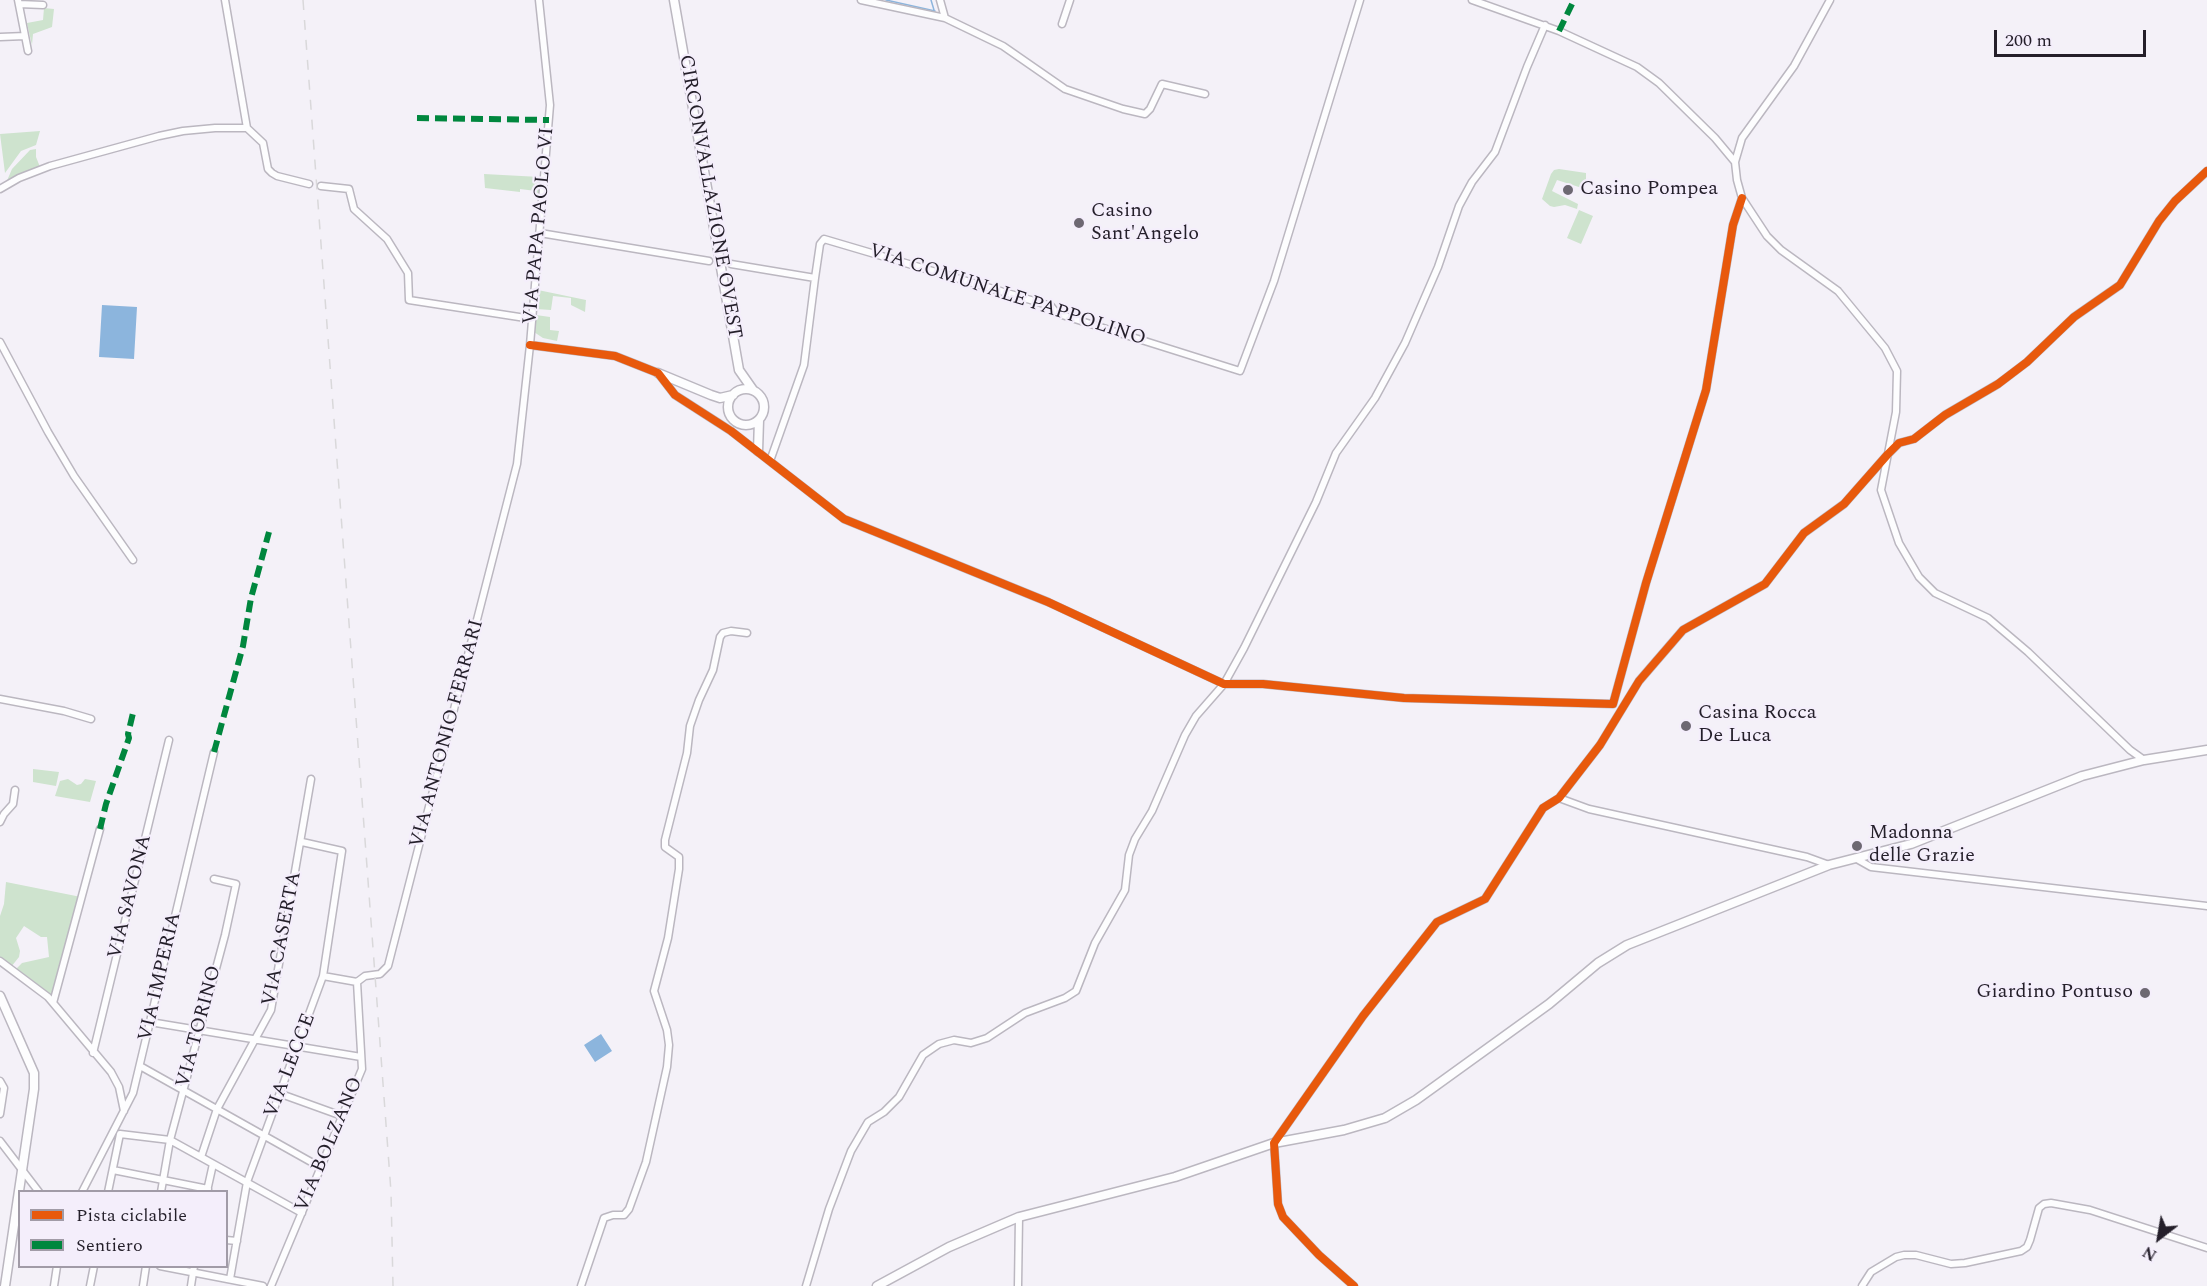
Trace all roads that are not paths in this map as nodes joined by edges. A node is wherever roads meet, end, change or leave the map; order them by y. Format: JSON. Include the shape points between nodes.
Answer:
{"nodes":[{"id":1,"x":225,"y":0,"type":"edge"},
{"id":2,"x":539,"y":0,"type":"edge"},
{"id":3,"x":674,"y":0,"type":"edge"},
{"id":4,"x":861,"y":0,"type":"edge"},
{"id":5,"x":940,"y":0,"type":"edge"},
{"id":6,"x":1070,"y":0,"type":"edge"},
{"id":7,"x":1360,"y":0,"type":"edge"},
{"id":8,"x":1472,"y":0,"type":"edge"},
{"id":9,"x":1830,"y":0,"type":"edge"},
{"id":10,"x":18,"y":2,"type":"edge"},
{"id":11,"x":43,"y":5,"type":"dead end"},
{"id":12,"x":945,"y":18,"type":"junction"},
{"id":13,"x":1062,"y":24,"type":"dead end"},
{"id":14,"x":1545,"y":26,"type":"junction"},
{"id":15,"x":25,"y":36,"type":"junction"},
{"id":16,"x":0,"y":37,"type":"edge"},
{"id":17,"x":28,"y":51,"type":"dead end"},
{"id":18,"x":1206,"y":94,"type":"dead end"},
{"id":19,"x":247,"y":128,"type":"junction"},
{"id":20,"x":1735,"y":162,"type":"junction"},
{"id":21,"x":2207,"y":171,"type":"edge"},
{"id":22,"x":309,"y":184,"type":"dead end"},
{"id":23,"x":321,"y":186,"type":"dead end"},
{"id":24,"x":0,"y":189,"type":"edge"},
{"id":25,"x":1742,"y":198,"type":"junction"},
{"id":26,"x":540,"y":233,"type":"junction"},
{"id":27,"x":709,"y":261,"type":"dead end"},
{"id":28,"x":731,"y":264,"type":"dead end"},
{"id":29,"x":815,"y":278,"type":"junction"},
{"id":30,"x":532,"y":319,"type":"junction"},
{"id":31,"x":0,"y":342,"type":"edge"},
{"id":32,"x":530,"y":345,"type":"junction"},
{"id":33,"x":739,"y":370,"type":"junction"},
{"id":34,"x":658,"y":373,"type":"junction"},
{"id":35,"x":753,"y":390,"type":"junction"},
{"id":36,"x":735,"y":393,"type":"junction"},
{"id":37,"x":711,"y":395,"type":"junction"},
{"id":38,"x":728,"y":408,"type":"junction"},
{"id":39,"x":759,"y":420,"type":"junction"},
{"id":40,"x":748,"y":425,"type":"junction"},
{"id":41,"x":759,"y":439,"type":"junction"},
{"id":42,"x":758,"y":451,"type":"junction"},
{"id":43,"x":1888,"y":454,"type":"junction"},
{"id":44,"x":770,"y":461,"type":"junction"},
{"id":45,"x":512,"y":488,"type":"joint"},
{"id":46,"x":133,"y":560,"type":"dead end"},
{"id":47,"x":747,"y":633,"type":"dead end"},
{"id":48,"x":1224,"y":684,"type":"junction"},
{"id":49,"x":0,"y":699,"type":"edge"},
{"id":50,"x":91,"y":719,"type":"dead end"},
{"id":51,"x":169,"y":740,"type":"dead end"},
{"id":52,"x":2207,"y":750,"type":"edge"},
{"id":53,"x":214,"y":752,"type":"dead end"},
{"id":54,"x":2144,"y":760,"type":"junction"},
{"id":55,"x":312,"y":779,"type":"dead end"},
{"id":56,"x":15,"y":790,"type":"dead end"},
{"id":57,"x":1559,"y":798,"type":"junction"},
{"id":58,"x":0,"y":822,"type":"edge"},
{"id":59,"x":100,"y":829,"type":"dead end"},
{"id":60,"x":302,"y":842,"type":"junction"},
{"id":61,"x":1855,"y":858,"type":"junction"},
{"id":62,"x":1828,"y":865,"type":"junction"},
{"id":63,"x":214,"y":879,"type":"dead end"},
{"id":64,"x":2207,"y":906,"type":"edge"},
{"id":65,"x":1,"y":964,"type":"edge"},
{"id":66,"x":324,"y":976,"type":"junction"},
{"id":67,"x":357,"y":982,"type":"junction"},
{"id":68,"x":1,"y":1000,"type":"edge"},
{"id":69,"x":53,"y":1003,"type":"junction"},
{"id":70,"x":150,"y":1022,"type":"junction"},
{"id":71,"x":200,"y":1030,"type":"junction"},
{"id":72,"x":255,"y":1040,"type":"junction"},
{"id":73,"x":298,"y":1047,"type":"junction"},
{"id":74,"x":93,"y":1053,"type":"junction"},
{"id":75,"x":361,"y":1057,"type":"junction"},
{"id":76,"x":140,"y":1066,"type":"junction"},
{"id":77,"x":0,"y":1082,"type":"edge"},
{"id":78,"x":183,"y":1090,"type":"junction"},
{"id":79,"x":281,"y":1094,"type":"junction"},
{"id":80,"x":218,"y":1109,"type":"junction"},
{"id":81,"x":124,"y":1112,"type":"junction"},
{"id":82,"x":0,"y":1114,"type":"edge"},
{"id":83,"x":342,"y":1116,"type":"junction"},
{"id":84,"x":265,"y":1136,"type":"junction"},
{"id":85,"x":170,"y":1140,"type":"junction"},
{"id":86,"x":0,"y":1141,"type":"edge"},
{"id":87,"x":1274,"y":1143,"type":"junction"},
{"id":88,"x":201,"y":1157,"type":"junction"},
{"id":89,"x":213,"y":1164,"type":"junction"},
{"id":90,"x":320,"y":1167,"type":"junction"},
{"id":91,"x":21,"y":1168,"type":"junction"},
{"id":92,"x":113,"y":1170,"type":"junction"},
{"id":93,"x":163,"y":1180,"type":"junction"},
{"id":94,"x":247,"y":1182,"type":"junction"},
{"id":95,"x":19,"y":1190,"type":"edge"},
{"id":96,"x":38,"y":1190,"type":"edge"},
{"id":97,"x":83,"y":1190,"type":"edge"},
{"id":98,"x":108,"y":1190,"type":"edge"},
{"id":99,"x":161,"y":1190,"type":"edge"},
{"id":100,"x":208,"y":1190,"type":"edge"},
{"id":101,"x":18,"y":1211,"type":"edge"},
{"id":102,"x":302,"y":1213,"type":"junction"},
{"id":103,"x":1019,"y":1217,"type":"junction"},
{"id":104,"x":16,"y":1239,"type":"edge"},
{"id":105,"x":228,"y":1240,"type":"edge"},
{"id":106,"x":237,"y":1241,"type":"junction"},
{"id":107,"x":2207,"y":1248,"type":"edge"},
{"id":108,"x":57,"y":1268,"type":"edge"},
{"id":109,"x":94,"y":1268,"type":"edge"},
{"id":110,"x":146,"y":1268,"type":"edge"},
{"id":111,"x":177,"y":1268,"type":"edge"},
{"id":112,"x":194,"y":1270,"type":"edge"},
{"id":113,"x":230,"y":1279,"type":"junction"},
{"id":114,"x":5,"y":1286,"type":"edge"},
{"id":115,"x":54,"y":1286,"type":"edge"},
{"id":116,"x":90,"y":1286,"type":"edge"},
{"id":117,"x":143,"y":1286,"type":"edge"},
{"id":118,"x":191,"y":1286,"type":"edge"},
{"id":119,"x":263,"y":1286,"type":"edge"},
{"id":120,"x":271,"y":1286,"type":"edge"},
{"id":121,"x":580,"y":1286,"type":"edge"},
{"id":122,"x":806,"y":1286,"type":"edge"},
{"id":123,"x":878,"y":1286,"type":"edge"},
{"id":124,"x":1018,"y":1286,"type":"edge"},
{"id":125,"x":1354,"y":1286,"type":"edge"},
{"id":126,"x":1862,"y":1286,"type":"edge"}],
"edges":[{"from":1,"to":19,"type":"street"},
{"from":2,"to":26,"type":"street","name":"VIA PAPA PAOLO VI","via":[[550,105]]},
{"from":3,"to":33,"type":"main road","name":"CIRCONVALLAZIONE OVEST"},
{"from":4,"to":12,"type":"street"},
{"from":5,"to":12,"type":"street"},
{"from":6,"to":13,"type":"street"},
{"from":7,"to":29,"type":"street","name":"VIA COMUNALE PAPPOLINO","via":[[1274,280],[1240,372],[1062,315],[1051,306],[824,239]]},
{"from":8,"to":14,"type":"street"},
{"from":9,"to":20,"type":"street","via":[[1794,66],[1742,138]]},
{"from":10,"to":11,"type":"street"},
{"from":10,"to":15,"type":"street"},
{"from":12,"to":18,"type":"street","via":[[1003,46],[1065,88],[1101,103],[1145,114],[1162,84]]},
{"from":14,"to":20,"type":"street","via":[[1637,67],[1659,83]]},
{"from":14,"to":48,"type":"street","via":[[1495,152],[1459,206],[1405,343],[1375,398],[1336,453],[1284,569]]},
{"from":15,"to":16,"type":"street"},
{"from":15,"to":17,"type":"street"},
{"from":19,"to":22,"type":"street","via":[[263,143],[272,173]]},
{"from":19,"to":24,"type":"street","via":[[159,136],[50,166]]},
{"from":20,"to":25,"type":"street"},
{"from":21,"to":43,"type":"street","via":[[2159,221],[2120,285],[2073,317],[1998,384],[1945,415],[1914,439],[1899,443]]},
{"from":23,"to":30,"type":"street","via":[[349,189],[354,209],[387,239],[408,273],[409,300]]},
{"from":25,"to":43,"type":"street","via":[[1767,236],[1838,291],[1885,348],[1898,371]]},
{"from":25,"to":48,"type":"street","via":[[1733,225],[1706,390],[1672,493],[1613,704],[1404,698],[1263,684]]},
{"from":26,"to":27,"type":"street"},
{"from":26,"to":30,"type":"street","name":"VIA PAPA PAOLO VI"},
{"from":28,"to":29,"type":"street"},
{"from":29,"to":44,"type":"street","via":[[804,365]]},
{"from":30,"to":32,"type":"street","name":"VIA PAPA PAOLO VI"},
{"from":31,"to":46,"type":"street","via":[[74,476]]},
{"from":32,"to":34,"type":"street","via":[[615,356]]},
{"from":32,"to":45,"type":"street","name":"VIA PAPA PAOLO VI"},
{"from":33,"to":35,"type":"main road","name":"CIRCONVALLAZIONE OVEST"},
{"from":33,"to":36,"type":"main road"},
{"from":34,"to":37,"type":"main road"},
{"from":34,"to":42,"type":"street","via":[[675,395]]},
{"from":35,"to":36,"type":"main road"},
{"from":35,"to":39,"type":"main road","via":[[764,403]]},
{"from":36,"to":37,"type":"main road","via":[[720,398]]},
{"from":36,"to":38,"type":"main road"},
{"from":37,"to":38,"type":"main road"},
{"from":38,"to":40,"type":"main road","via":[[736,423]]},
{"from":39,"to":40,"type":"main road"},
{"from":39,"to":41,"type":"main road"},
{"from":40,"to":41,"type":"main road"},
{"from":41,"to":42,"type":"main road"},
{"from":42,"to":44,"type":"street"},
{"from":43,"to":54,"type":"street","via":[[1881,490],[1899,543],[1919,577],[1935,593],[1988,618]]},
{"from":43,"to":57,"type":"street","via":[[1844,504],[1804,533],[1765,584],[1683,630],[1639,681],[1600,745]]},
{"from":44,"to":48,"type":"street","via":[[844,519],[1048,602]]},
{"from":45,"to":67,"type":"street","name":"VIA ANTONIO FERRARI","via":[[388,966],[383,972]]},
{"from":47,"to":121,"type":"street","via":[[731,631],[720,638],[713,670],[690,726],[665,840],[665,847],[679,857],[679,868],[668,938],[654,991],[669,1045],[646,1162],[629,1209],[624,1215],[604,1218]]},
{"from":48,"to":122,"type":"street","via":[[1185,735],[1162,790],[1135,839],[1125,890],[1095,942],[1076,991],[1025,1013],[987,1038],[971,1043],[954,1040],[923,1055],[899,1097],[868,1122],[851,1151],[828,1209]]},
{"from":49,"to":50,"type":"street"},
{"from":51,"to":74,"type":"street","name":"VIA SAVONA"},
{"from":52,"to":54,"type":"main road"},
{"from":53,"to":70,"type":"street","name":"VIA IMPERIA"},
{"from":54,"to":61,"type":"main road","via":[[2082,776],[1911,844]]},
{"from":55,"to":60,"type":"street","name":"VIA CASERTA"},
{"from":56,"to":58,"type":"street","via":[[13,804]]},
{"from":57,"to":62,"type":"street","via":[[1600,812],[1807,857]]},
{"from":57,"to":87,"type":"street","via":[[1543,808],[1485,899],[1437,922],[1363,1016]]},
{"from":59,"to":69,"type":"street"},
{"from":60,"to":66,"type":"street","name":"VIA LECCE","via":[[342,851]]},
{"from":60,"to":72,"type":"street","name":"VIA CASERTA","via":[[271,1010]]},
{"from":61,"to":62,"type":"main road"},
{"from":61,"to":64,"type":"street","via":[[1871,867]]},
{"from":62,"to":87,"type":"main road","via":[[1627,945],[1416,1100],[1385,1118]]},
{"from":63,"to":71,"type":"street","name":"VIA TORINO","via":[[236,884]]},
{"from":65,"to":69,"type":"street"},
{"from":66,"to":67,"type":"street"},
{"from":66,"to":73,"type":"street","name":"VIA LECCE"},
{"from":67,"to":75,"type":"street","name":"VIA BOLZANO"},
{"from":68,"to":91,"type":"main road","via":[[34,1073]]},
{"from":69,"to":74,"type":"street"},
{"from":70,"to":71,"type":"street"},
{"from":70,"to":76,"type":"street","name":"VIA IMPERIA"},
{"from":71,"to":72,"type":"street"},
{"from":71,"to":78,"type":"street","name":"VIA TORINO"},
{"from":72,"to":73,"type":"street"},
{"from":72,"to":80,"type":"street","name":"VIA CASERTA"},
{"from":73,"to":75,"type":"street"},
{"from":73,"to":79,"type":"street","name":"VIA LECCE"},
{"from":74,"to":81,"type":"street","via":[[115,1078]]},
{"from":75,"to":83,"type":"street","name":"VIA BOLZANO","via":[[362,1069]]},
{"from":76,"to":78,"type":"street"},
{"from":76,"to":81,"type":"street","name":"VIA IMPERIA"},
{"from":77,"to":82,"type":"street","via":[[4,1088]]},
{"from":78,"to":80,"type":"street"},
{"from":78,"to":85,"type":"street","name":"VIA TORINO"},
{"from":79,"to":83,"type":"street"},
{"from":79,"to":84,"type":"street","name":"VIA LECCE"},
{"from":80,"to":84,"type":"street"},
{"from":80,"to":88,"type":"street","name":"VIA CASERTA"},
{"from":81,"to":97,"type":"street","name":"VIA IMPERIA"},
{"from":83,"to":90,"type":"street","name":"VIA BOLZANO"},
{"from":84,"to":90,"type":"street"},
{"from":84,"to":94,"type":"street","name":"VIA LECCE"},
{"from":85,"to":88,"type":"street"},
{"from":85,"to":92,"type":"street","via":[[120,1134]]},
{"from":85,"to":93,"type":"street","name":"VIA TORINO"},
{"from":86,"to":91,"type":"street"},
{"from":87,"to":103,"type":"main road","via":[[1175,1177]]},
{"from":87,"to":125,"type":"street","via":[[1278,1204],[1283,1217]]},
{"from":88,"to":89,"type":"street"},
{"from":89,"to":94,"type":"street"},
{"from":89,"to":100,"type":"street"},
{"from":90,"to":102,"type":"street","name":"VIA BOLZANO"},
{"from":91,"to":95,"type":"main road"},
{"from":91,"to":96,"type":"street"},
{"from":92,"to":93,"type":"street"},
{"from":92,"to":98,"type":"street"},
{"from":93,"to":99,"type":"street","name":"VIA TORINO"},
{"from":93,"to":100,"type":"street"},
{"from":94,"to":102,"type":"street"},
{"from":94,"to":106,"type":"street","name":"VIA LECCE"},
{"from":101,"to":104,"type":"main road"},
{"from":102,"to":120,"type":"street","name":"VIA BOLZANO"},
{"from":103,"to":123,"type":"main road","via":[[949,1247]]},
{"from":103,"to":124,"type":"street"},
{"from":104,"to":114,"type":"main road"},
{"from":105,"to":106,"type":"street"},
{"from":106,"to":113,"type":"street","name":"VIA LECCE"},
{"from":107,"to":126,"type":"street","via":[[2090,1210],[2051,1203],[2039,1208],[2030,1240],[2021,1251],[1951,1264],[1904,1255],[1871,1272]]},
{"from":108,"to":115,"type":"street"},
{"from":109,"to":116,"type":"street"},
{"from":110,"to":117,"type":"street"},
{"from":111,"to":112,"type":"street"},
{"from":112,"to":113,"type":"street"},
{"from":112,"to":118,"type":"street"},
{"from":113,"to":119,"type":"street"}]}
